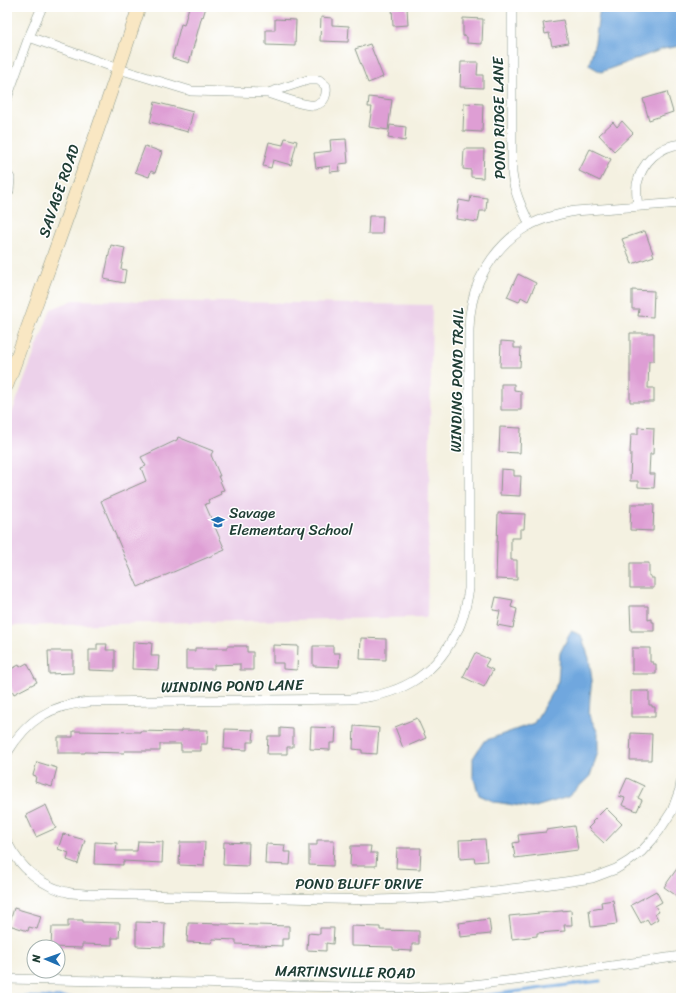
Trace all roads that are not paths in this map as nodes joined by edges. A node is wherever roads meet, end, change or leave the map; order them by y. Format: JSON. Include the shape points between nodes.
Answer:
{"nodes":[{"id":1,"x":42,"y":7,"type":"edge"},
{"id":2,"x":139,"y":7,"type":"edge"},
{"id":3,"x":512,"y":7,"type":"edge"},
{"id":4,"x":29,"y":37,"type":"junction"},
{"id":5,"x":119,"y":69,"type":"junction"},
{"id":6,"x":268,"y":93,"type":"junction"},
{"id":7,"x":7,"y":98,"type":"edge"},
{"id":8,"x":681,"y":144,"type":"edge"},
{"id":9,"x":7,"y":174,"type":"edge"},
{"id":10,"x":7,"y":192,"type":"edge"},
{"id":11,"x":681,"y":203,"type":"edge"},
{"id":12,"x":638,"y":206,"type":"junction"},
{"id":13,"x":530,"y":225,"type":"junction"},
{"id":14,"x":7,"y":385,"type":"edge"},
{"id":15,"x":454,"y":636,"type":"joint"},
{"id":16,"x":7,"y":753,"type":"edge"},
{"id":17,"x":681,"y":782,"type":"edge"},
{"id":18,"x":7,"y":842,"type":"edge"},
{"id":19,"x":681,"y":956,"type":"edge"},
{"id":20,"x":7,"y":979,"type":"edge"}],
"edges":[{"from":1,"to":4,"type":"street"},
{"from":2,"to":5,"type":"street","name":"SAVAGE ROAD"},
{"from":3,"to":13,"type":"street","name":"POND RIDGE LANE","via":[[512,173],[513,184]]},
{"from":4,"to":5,"type":"street"},
{"from":4,"to":7,"type":"street"},
{"from":5,"to":6,"type":"street","via":[[191,91]]},
{"from":5,"to":14,"type":"street","name":"SAVAGE ROAD"},
{"from":6,"to":6,"type":"street","via":[[315,105],[323,101],[327,94],[326,86],[319,80],[308,80]]},
{"from":8,"to":12,"type":"street","via":[[659,151],[643,167],[637,185]]},
{"from":9,"to":10,"type":"street","via":[[10,178]]},
{"from":11,"to":12,"type":"street","name":"WINDING POND TRAIL"},
{"from":12,"to":13,"type":"street","name":"WINDING POND TRAIL","via":[[564,213]]},
{"from":13,"to":15,"type":"street","name":"WINDING POND TRAIL","via":[[510,239],[494,256],[481,276],[472,302],[469,330],[469,589],[460,626]]},
{"from":15,"to":16,"type":"street","name":"WINDING POND LANE","via":[[445,652],[429,669],[404,686],[384,694],[350,699],[76,703],[62,706],[35,720],[15,740]]},
{"from":17,"to":18,"type":"street","name":"POND BLUFF DRIVE","via":[[672,811],[659,831],[641,852],[606,873],[568,882],[436,898],[377,900],[69,892],[53,887],[34,876],[21,864]]},
{"from":19,"to":20,"type":"street","name":"MARTINSVILLE ROAD","via":[[515,980],[463,986],[410,988]]}]}
